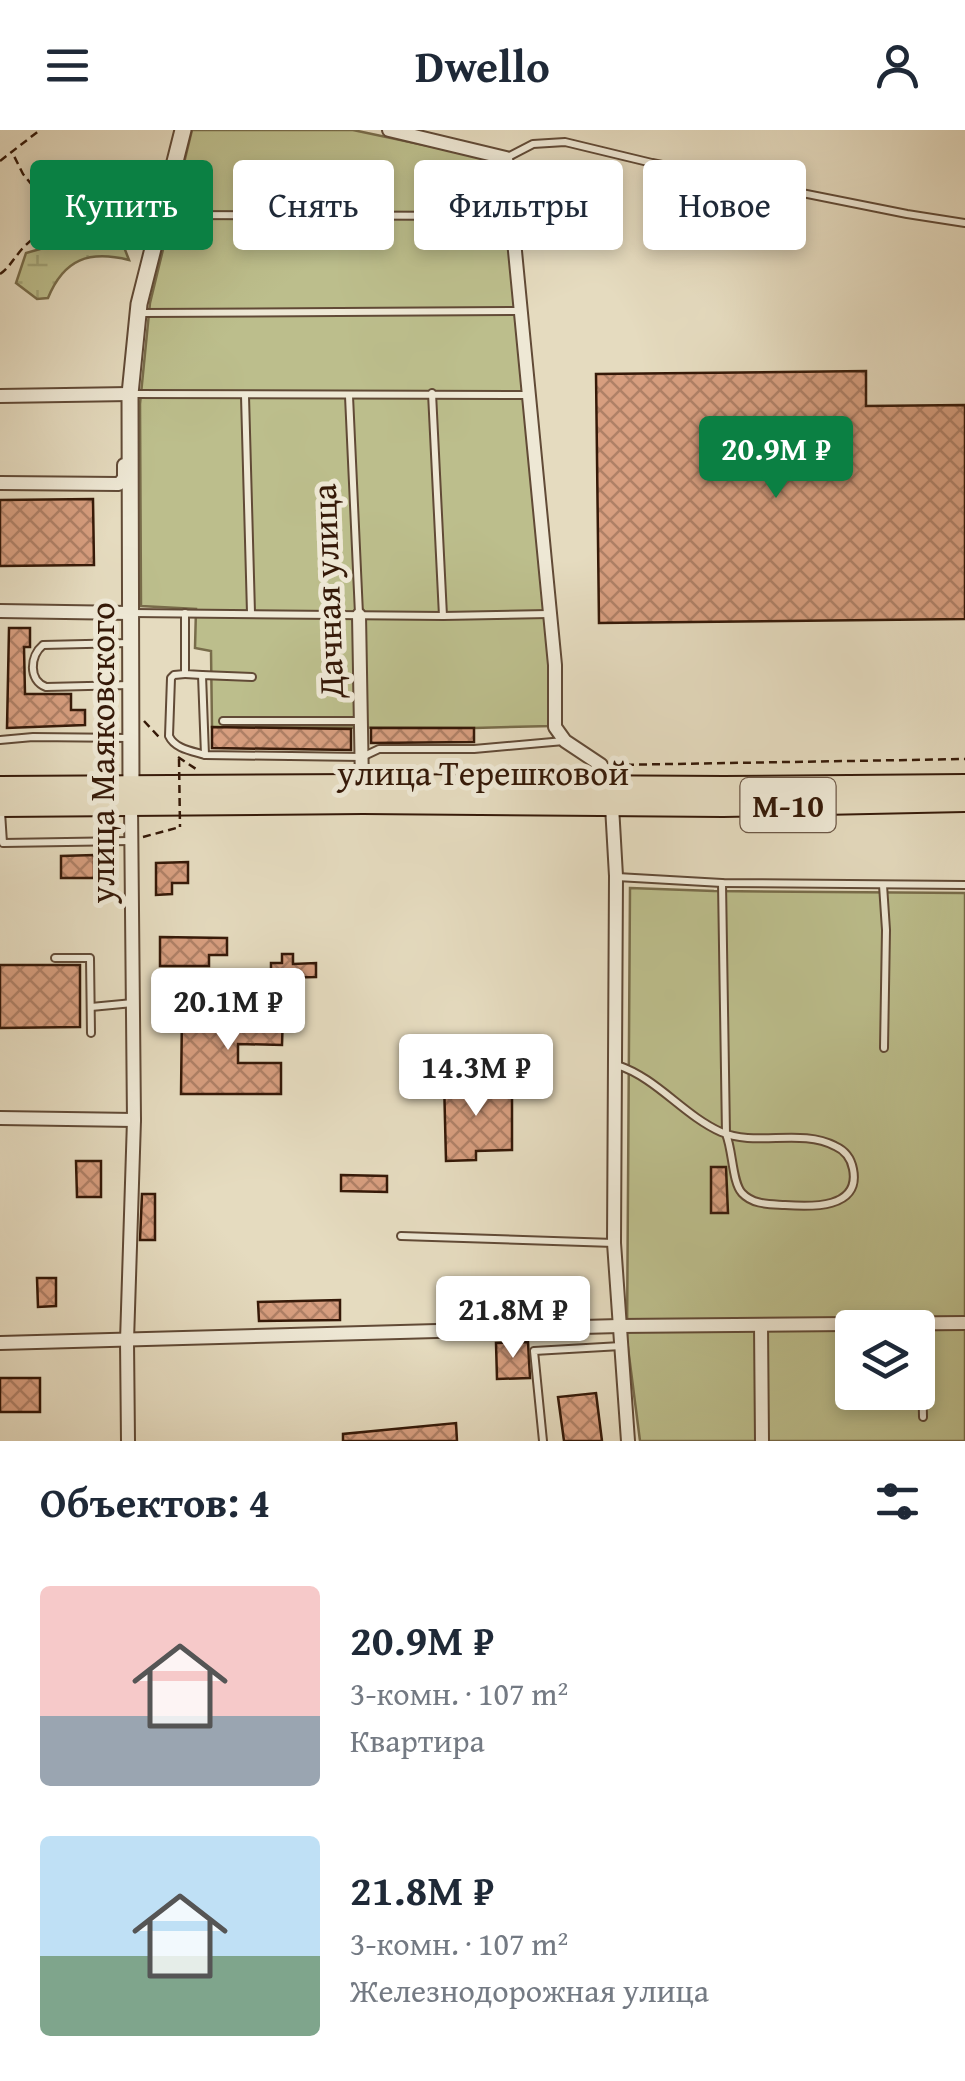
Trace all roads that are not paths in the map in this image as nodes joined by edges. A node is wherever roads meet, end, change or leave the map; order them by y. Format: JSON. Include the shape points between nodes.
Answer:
{"nodes":[{"id":1,"x":184,"y":130,"type":"edge"},
{"id":2,"x":389,"y":130,"type":"edge"},
{"id":3,"x":506,"y":158,"type":"joint"},
{"id":4,"x":176,"y":160,"type":"edge"},
{"id":5,"x":213,"y":215,"type":"edge"},
{"id":6,"x":414,"y":216,"type":"edge"},
{"id":7,"x":965,"y":223,"type":"edge"},
{"id":8,"x":153,"y":250,"type":"edge"},
{"id":9,"x":515,"y":250,"type":"edge"},
{"id":10,"x":520,"y":311,"type":"junction"},
{"id":11,"x":138,"y":312,"type":"junction"},
{"id":12,"x":130,"y":394,"type":"junction"},
{"id":13,"x":432,"y":394,"type":"junction"},
{"id":14,"x":530,"y":395,"type":"junction"},
{"id":15,"x":0,"y":396,"type":"edge"},
{"id":16,"x":245,"y":396,"type":"junction"},
{"id":17,"x":349,"y":396,"type":"junction"},
{"id":18,"x":130,"y":414,"type":"junction"},
{"id":19,"x":0,"y":483,"type":"edge"},
{"id":20,"x":0,"y":611,"type":"edge"},
{"id":21,"x":130,"y":613,"type":"junction"},
{"id":22,"x":185,"y":613,"type":"junction"},
{"id":23,"x":250,"y":614,"type":"junction"},
{"id":24,"x":550,"y":614,"type":"junction"},
{"id":25,"x":359,"y":615,"type":"junction"},
{"id":26,"x":443,"y":616,"type":"junction"},
{"id":27,"x":130,"y":643,"type":"junction"},
{"id":28,"x":186,"y":674,"type":"junction"},
{"id":29,"x":202,"y":675,"type":"junction"},
{"id":30,"x":252,"y":677,"type":"dead end"},
{"id":31,"x":131,"y":684,"type":"junction"},
{"id":32,"x":223,"y":721,"type":"dead end"},
{"id":33,"x":361,"y":722,"type":"junction"},
{"id":34,"x":132,"y":738,"type":"junction"},
{"id":35,"x":0,"y":740,"type":"edge"},
{"id":36,"x":565,"y":741,"type":"junction"},
{"id":37,"x":205,"y":755,"type":"junction"},
{"id":38,"x":362,"y":757,"type":"junction"},
{"id":39,"x":362,"y":785,"type":"junction"},
{"id":40,"x":965,"y":785,"type":"edge"},
{"id":41,"x":0,"y":787,"type":"edge"},
{"id":42,"x":131,"y":796,"type":"junction"},
{"id":43,"x":610,"y":796,"type":"junction"},
{"id":44,"x":965,"y":801,"type":"edge"},
{"id":45,"x":0,"y":806,"type":"edge"},
{"id":46,"x":131,"y":841,"type":"junction"},
{"id":47,"x":616,"y":876,"type":"junction"},
{"id":48,"x":722,"y":882,"type":"junction"},
{"id":49,"x":965,"y":885,"type":"edge"},
{"id":50,"x":883,"y":886,"type":"junction"},
{"id":51,"x":55,"y":958,"type":"dead end"},
{"id":52,"x":132,"y":1004,"type":"junction"},
{"id":53,"x":90,"y":1007,"type":"junction"},
{"id":54,"x":91,"y":1033,"type":"dead end"},
{"id":55,"x":884,"y":1048,"type":"dead end"},
{"id":56,"x":615,"y":1065,"type":"junction"},
{"id":57,"x":0,"y":1118,"type":"edge"},
{"id":58,"x":134,"y":1120,"type":"junction"},
{"id":59,"x":726,"y":1134,"type":"junction"},
{"id":60,"x":401,"y":1236,"type":"dead end"},
{"id":61,"x":614,"y":1243,"type":"junction"},
{"id":62,"x":965,"y":1323,"type":"edge"},
{"id":63,"x":935,"y":1324,"type":"edge"},
{"id":64,"x":761,"y":1325,"type":"junction"},
{"id":65,"x":835,"y":1325,"type":"edge"},
{"id":66,"x":619,"y":1326,"type":"junction"},
{"id":67,"x":127,"y":1341,"type":"junction"},
{"id":68,"x":0,"y":1343,"type":"edge"},
{"id":69,"x":621,"y":1346,"type":"junction"},
{"id":70,"x":923,"y":1410,"type":"edge"},
{"id":71,"x":923,"y":1416,"type":"dead end"},
{"id":72,"x":128,"y":1441,"type":"edge"},
{"id":73,"x":543,"y":1441,"type":"edge"},
{"id":74,"x":628,"y":1441,"type":"edge"},
{"id":75,"x":762,"y":1441,"type":"edge"}],
"edges":[{"from":1,"to":4,"type":"street","name":"улица Маяковского"},
{"from":2,"to":3,"type":"street"},
{"from":3,"to":7,"type":"lane","via":[[533,144],[564,142]]},
{"from":5,"to":6,"type":"lane"},
{"from":8,"to":11,"type":"street","name":"улица Маяковского"},
{"from":9,"to":10,"type":"street"},
{"from":10,"to":11,"type":"lane"},
{"from":10,"to":14,"type":"street"},
{"from":11,"to":12,"type":"street","name":"улица Маяковского"},
{"from":12,"to":15,"type":"street"},
{"from":12,"to":16,"type":"lane"},
{"from":12,"to":18,"type":"street","name":"улица Маяковского"},
{"from":13,"to":14,"type":"lane"},
{"from":13,"to":17,"type":"lane"},
{"from":13,"to":26,"type":"lane"},
{"from":14,"to":24,"type":"street"},
{"from":16,"to":17,"type":"lane"},
{"from":16,"to":23,"type":"lane"},
{"from":17,"to":25,"type":"lane","name":"Дачная улица"},
{"from":18,"to":19,"type":"street","via":[[119,484]]},
{"from":18,"to":21,"type":"street","name":"улица Маяковского"},
{"from":20,"to":21,"type":"street"},
{"from":21,"to":22,"type":"lane"},
{"from":21,"to":27,"type":"street","name":"улица Маяковского"},
{"from":22,"to":23,"type":"lane"},
{"from":22,"to":28,"type":"lane"},
{"from":23,"to":25,"type":"lane"},
{"from":24,"to":26,"type":"lane"},
{"from":24,"to":36,"type":"street","via":[[555,728]]},
{"from":25,"to":26,"type":"lane"},
{"from":25,"to":33,"type":"street","name":"Дачная улица"},
{"from":27,"to":31,"type":"street","name":"улица Маяковского"},
{"from":27,"to":31,"type":"lane","via":[[43,645],[34,654],[34,678],[46,686]]},
{"from":28,"to":29,"type":"lane"},
{"from":28,"to":37,"type":"lane","via":[[171,678],[169,736],[181,748]]},
{"from":29,"to":30,"type":"lane"},
{"from":29,"to":37,"type":"lane"},
{"from":31,"to":34,"type":"street","name":"улица Маяковского"},
{"from":32,"to":33,"type":"lane"},
{"from":33,"to":38,"type":"street","name":"Дачная улица"},
{"from":34,"to":35,"type":"lane"},
{"from":34,"to":42,"type":"street","name":"улица Маяковского"},
{"from":36,"to":38,"type":"lane","via":[[379,748]]},
{"from":36,"to":43,"type":"street","via":[[602,765]]},
{"from":37,"to":38,"type":"lane"},
{"from":38,"to":39,"type":"street","name":"Дачная улица"},
{"from":39,"to":42,"type":"highway","name":"улица Терешковой","number":"М-10"},
{"from":39,"to":43,"type":"highway","name":"улица Терешковой","number":"М-10"},
{"from":40,"to":43,"type":"highway","name":"улица Терешковой","number":"М-10"},
{"from":41,"to":42,"type":"highway","name":"улица Терешковой","number":"М-10"},
{"from":42,"to":43,"type":"highway","name":"улица Терешковой","number":"М-10","via":[[363,803]]},
{"from":42,"to":45,"type":"highway","name":"улица Терешковой","number":"М-10"},
{"from":42,"to":46,"type":"street","name":"улица Маяковского"},
{"from":43,"to":44,"type":"highway","name":"улица Терешковой","number":"М-10"},
{"from":43,"to":47,"type":"street"},
{"from":45,"to":46,"type":"lane","via":[[3,842]]},
{"from":46,"to":52,"type":"street","name":"улица Маяковского"},
{"from":47,"to":48,"type":"lane"},
{"from":47,"to":56,"type":"street"},
{"from":48,"to":50,"type":"lane"},
{"from":48,"to":59,"type":"lane"},
{"from":49,"to":50,"type":"lane"},
{"from":50,"to":55,"type":"lane"},
{"from":51,"to":53,"type":"lane","via":[[90,958]]},
{"from":52,"to":53,"type":"lane"},
{"from":52,"to":58,"type":"street","name":"улица Маяковского"},
{"from":53,"to":54,"type":"lane"},
{"from":56,"to":59,"type":"lane","via":[[639,1074]]},
{"from":56,"to":61,"type":"street"},
{"from":57,"to":58,"type":"street"},
{"from":58,"to":67,"type":"street","name":"улица Маяковского"},
{"from":59,"to":59,"type":"lane","via":[[738,1189],[756,1203],[810,1207],[834,1204],[849,1193],[853,1164],[833,1144]]},
{"from":60,"to":61,"type":"lane"},
{"from":61,"to":66,"type":"street"},
{"from":62,"to":63,"type":"street"},
{"from":64,"to":65,"type":"street"},
{"from":64,"to":66,"type":"street"},
{"from":64,"to":75,"type":"street"},
{"from":66,"to":67,"type":"street"},
{"from":66,"to":69,"type":"street"},
{"from":67,"to":68,"type":"street"},
{"from":67,"to":72,"type":"street","name":"улица Маяковского"},
{"from":69,"to":73,"type":"lane","via":[[534,1351]]},
{"from":69,"to":74,"type":"street"},
{"from":70,"to":71,"type":"lane"}]}
